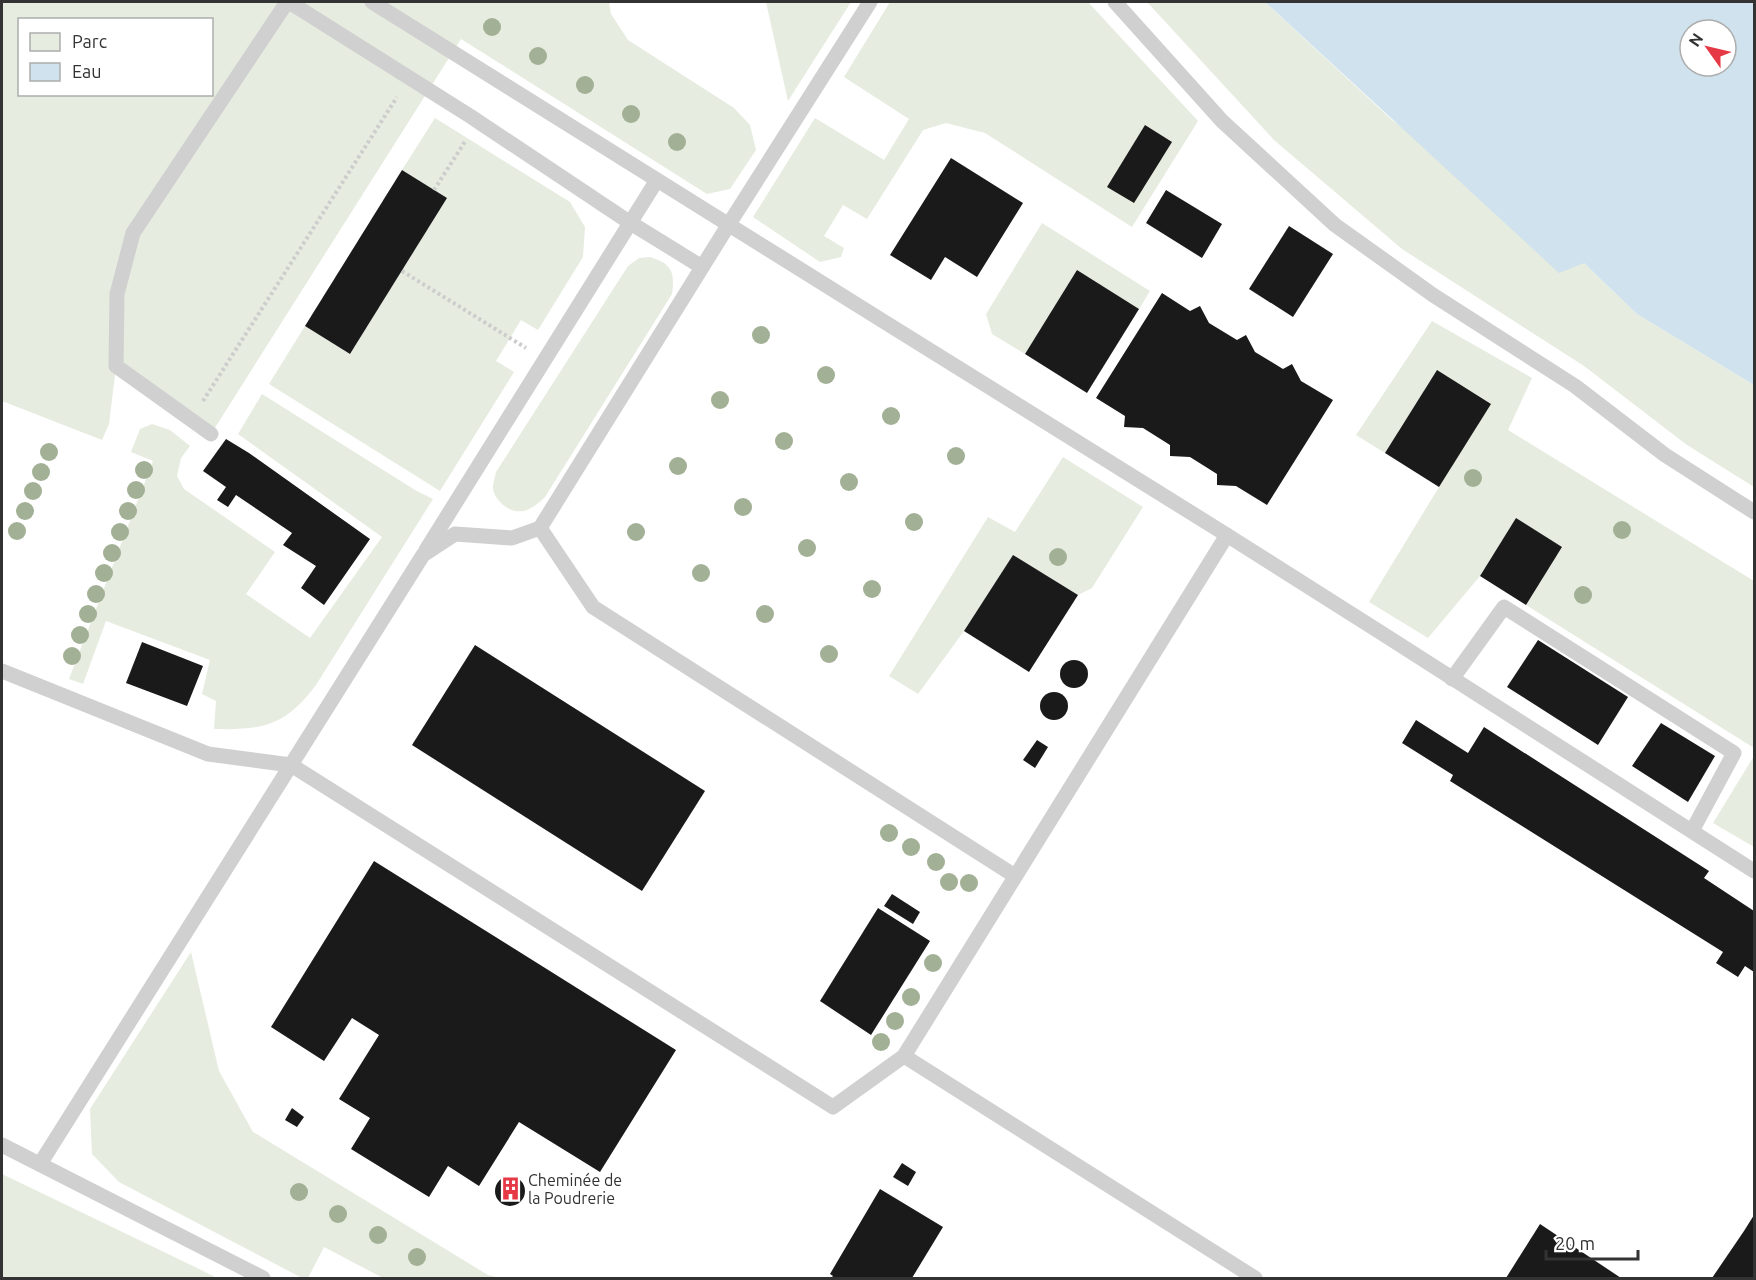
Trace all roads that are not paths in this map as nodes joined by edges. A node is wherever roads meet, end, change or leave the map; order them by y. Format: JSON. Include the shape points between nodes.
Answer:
{"nodes":[{"id":1,"x":288,"y":2,"type":"edge"},
{"id":2,"x":372,"y":2,"type":"edge"},
{"id":3,"x":870,"y":2,"type":"edge"},
{"id":4,"x":1114,"y":2,"type":"edge"},
{"id":5,"x":657,"y":180,"type":"junction"},
{"id":6,"x":629,"y":222,"type":"junction"},
{"id":7,"x":729,"y":224,"type":"junction"},
{"id":8,"x":702,"y":267,"type":"junction"},
{"id":9,"x":211,"y":434,"type":"dead end"},
{"id":10,"x":1755,"y":512,"type":"edge"},
{"id":11,"x":540,"y":528,"type":"junction"},
{"id":12,"x":1227,"y":536,"type":"junction"},
{"id":13,"x":423,"y":555,"type":"junction"},
{"id":14,"x":2,"y":670,"type":"edge"},
{"id":15,"x":1452,"y":679,"type":"junction"},
{"id":16,"x":291,"y":765,"type":"junction"},
{"id":17,"x":1692,"y":831,"type":"junction"},
{"id":18,"x":1755,"y":871,"type":"edge"},
{"id":19,"x":1015,"y":876,"type":"junction"},
{"id":20,"x":904,"y":1056,"type":"junction"},
{"id":21,"x":2,"y":1145,"type":"edge"},
{"id":22,"x":40,"y":1164,"type":"junction"},
{"id":23,"x":263,"y":1278,"type":"edge"},
{"id":24,"x":1255,"y":1278,"type":"edge"}],
"edges":[{"from":1,"to":6,"type":"lane","via":[[478,121]]},
{"from":1,"to":9,"type":"lane","via":[[133,233],[117,294],[116,366]]},
{"from":2,"to":5,"type":"lane"},
{"from":3,"to":7,"type":"lane"},
{"from":4,"to":10,"type":"lane","via":[[1222,121],[1335,225],[1433,295],[1575,386],[1665,455]]},
{"from":5,"to":6,"type":"lane"},
{"from":5,"to":7,"type":"lane"},
{"from":6,"to":8,"type":"lane"},
{"from":6,"to":13,"type":"lane"},
{"from":7,"to":8,"type":"lane"},
{"from":7,"to":12,"type":"lane"},
{"from":8,"to":11,"type":"lane"},
{"from":11,"to":13,"type":"lane","via":[[512,538],[455,534]]},
{"from":11,"to":19,"type":"lane","via":[[593,607]]},
{"from":12,"to":15,"type":"lane"},
{"from":12,"to":19,"type":"lane"},
{"from":13,"to":16,"type":"lane"},
{"from":14,"to":16,"type":"lane","via":[[208,754]]},
{"from":15,"to":17,"type":"lane"},
{"from":15,"to":17,"type":"lane","via":[[1504,607],[1734,753]]},
{"from":16,"to":20,"type":"lane","via":[[833,1107]]},
{"from":16,"to":22,"type":"lane"},
{"from":17,"to":18,"type":"lane"},
{"from":19,"to":20,"type":"lane"},
{"from":20,"to":24,"type":"lane"},
{"from":21,"to":22,"type":"lane"},
{"from":22,"to":23,"type":"lane"}]}
